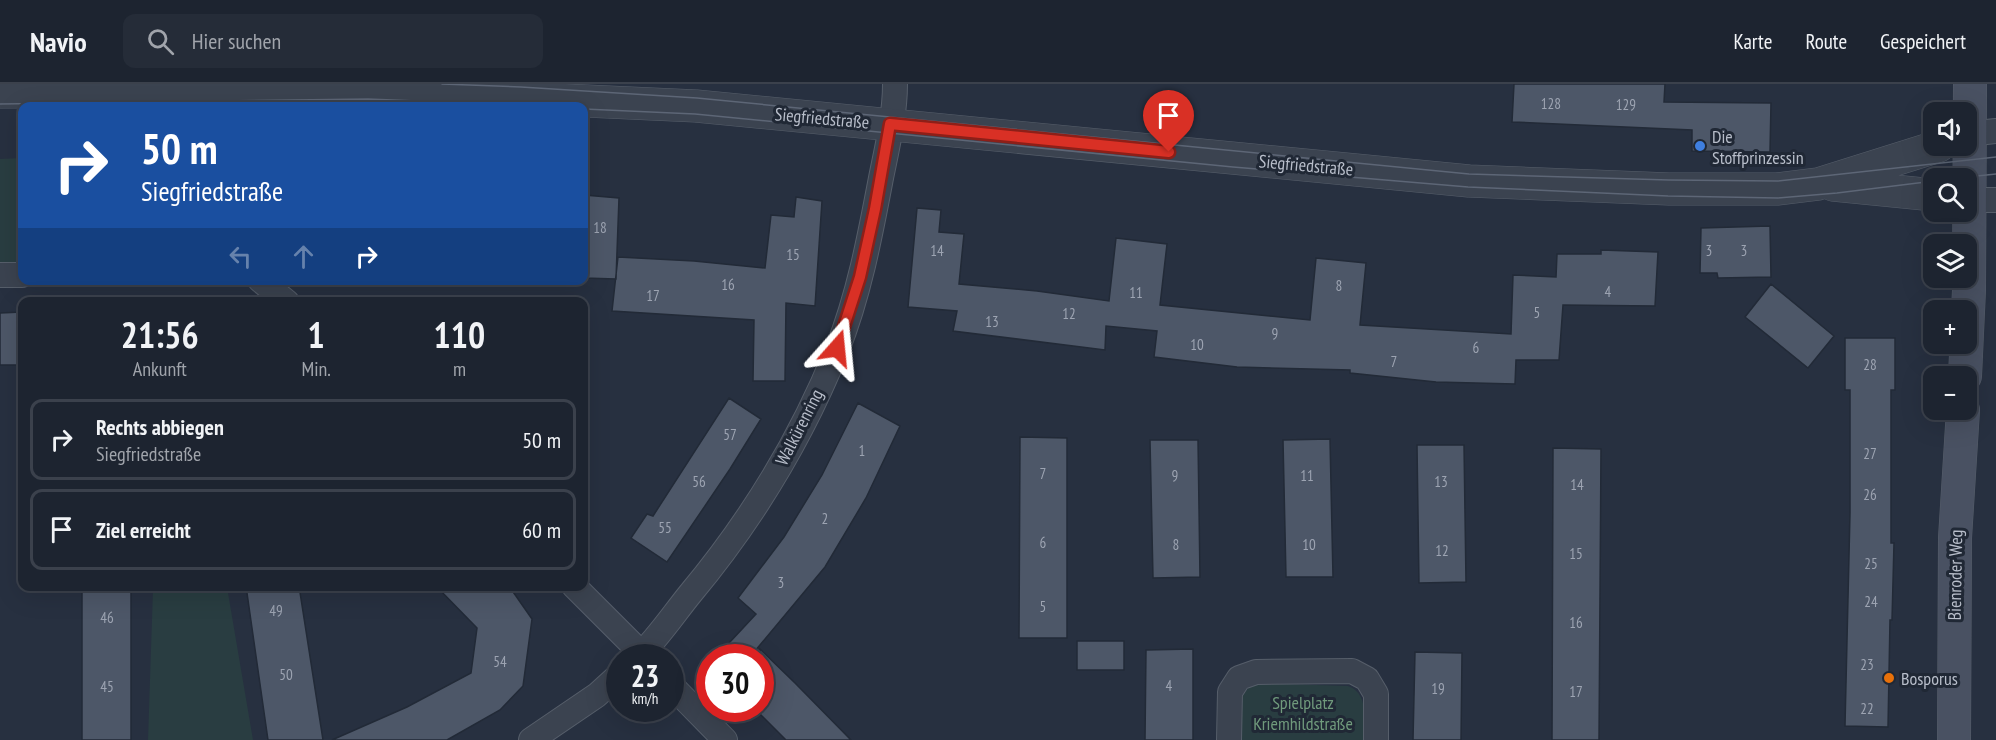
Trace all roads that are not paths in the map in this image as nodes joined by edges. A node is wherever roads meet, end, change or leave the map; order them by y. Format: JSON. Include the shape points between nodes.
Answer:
{"nodes":[{"id":1,"x":895,"y":84,"type":"edge"},
{"id":2,"x":1970,"y":84,"type":"edge"},
{"id":3,"x":159,"y":88,"type":"edge"},
{"id":4,"x":0,"y":92,"type":"edge"},
{"id":5,"x":220,"y":99,"type":"edge"},
{"id":6,"x":1973,"y":102,"type":"edge"},
{"id":7,"x":890,"y":124,"type":"junction"},
{"id":8,"x":1923,"y":151,"type":"edge"},
{"id":9,"x":1818,"y":184,"type":"junction"},
{"id":10,"x":1923,"y":194,"type":"edge"},
{"id":11,"x":1976,"y":222,"type":"edge"},
{"id":12,"x":0,"y":275,"type":"edge"},
{"id":13,"x":18,"y":275,"type":"edge"},
{"id":14,"x":266,"y":285,"type":"edge"},
{"id":15,"x":281,"y":297,"type":"edge"},
{"id":16,"x":1966,"y":366,"type":"edge"},
{"id":17,"x":1962,"y":420,"type":"edge"},
{"id":18,"x":579,"y":591,"type":"edge"},
{"id":19,"x":630,"y":644,"type":"edge"},
{"id":20,"x":651,"y":644,"type":"edge"},
{"id":21,"x":606,"y":687,"type":"edge"},
{"id":22,"x":684,"y":698,"type":"edge"},
{"id":23,"x":531,"y":740,"type":"edge"},
{"id":24,"x":725,"y":740,"type":"edge"},
{"id":25,"x":1229,"y":740,"type":"edge"},
{"id":26,"x":1376,"y":740,"type":"edge"},
{"id":27,"x":1954,"y":740,"type":"edge"}],
"edges":[{"from":1,"to":7,"type":"street","name":"Walkürenring"},
{"from":2,"to":6,"type":"main road"},
{"from":3,"to":4,"type":"street","name":"Siegfriedstraße"},
{"from":3,"to":5,"type":"street","name":"Siegfriedstraße"},
{"from":5,"to":7,"type":"street","name":"Siegfriedstraße","via":[[368,91],[520,96],[696,106]]},
{"from":7,"to":9,"type":"street","name":"Siegfriedstraße","via":[[1468,181],[1669,189],[1777,189]]},
{"from":7,"to":20,"type":"street","name":"Walkürenring","via":[[860,277],[837,348],[808,414],[751,515]]},
{"from":8,"to":9,"type":"street","name":"Siegfriedstraße"},
{"from":9,"to":10,"type":"street","name":"Siegfriedstraße"},
{"from":11,"to":16,"type":"main road"},
{"from":12,"to":13,"type":"street"},
{"from":14,"to":15,"type":"street"},
{"from":17,"to":27,"type":"main road","name":"Bienroder Weg","via":[[1955,538]]},
{"from":18,"to":19,"type":"street"},
{"from":21,"to":23,"type":"street"},
{"from":22,"to":24,"type":"street"},
{"from":25,"to":26,"type":"street","via":[[1230,692],[1239,678],[1256,672],[1352,672],[1367,679],[1376,694]]}]}
